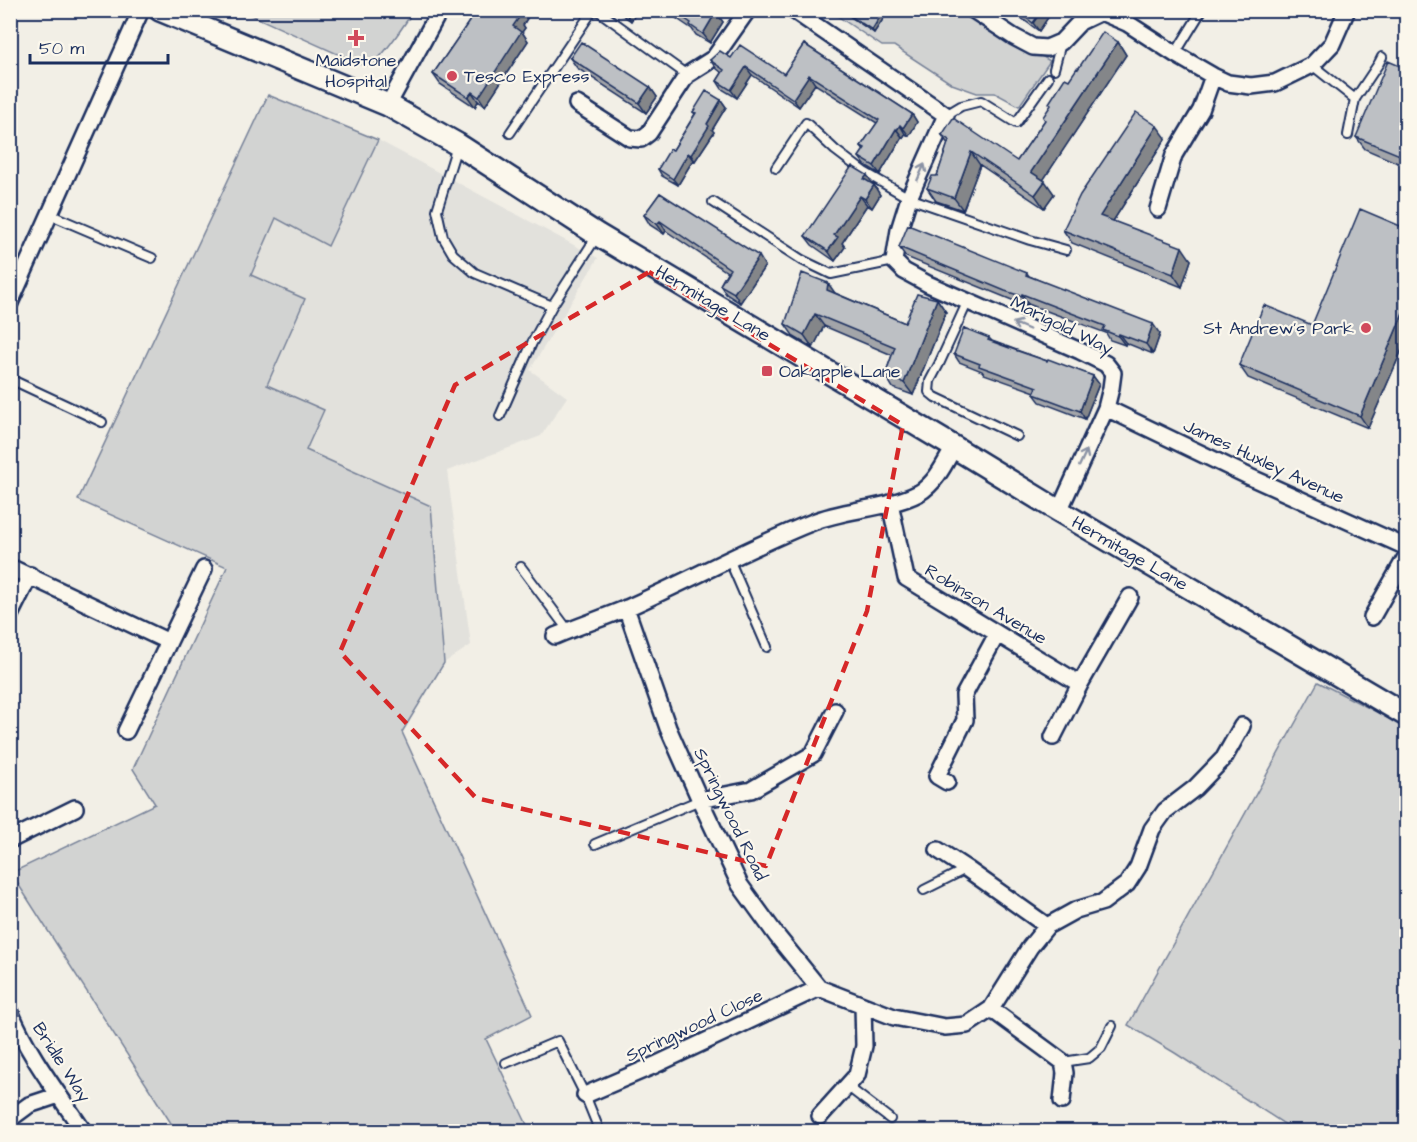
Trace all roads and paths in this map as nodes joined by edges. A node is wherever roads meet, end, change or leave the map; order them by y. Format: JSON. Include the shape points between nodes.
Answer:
{"nodes":[{"id":1,"x":141,"y":10,"type":"edge"},
{"id":2,"x":160,"y":10,"type":"edge"},
{"id":3,"x":440,"y":10,"type":"edge"},
{"id":4,"x":595,"y":10,"type":"edge"},
{"id":5,"x":793,"y":10,"type":"edge"},
{"id":6,"x":973,"y":10,"type":"edge"},
{"id":7,"x":1202,"y":10,"type":"edge"},
{"id":8,"x":1347,"y":10,"type":"edge"},
{"id":9,"x":748,"y":11,"type":"edge"},
{"id":10,"x":1101,"y":11,"type":"edge"},
{"id":11,"x":1061,"y":42,"type":"junction"},
{"id":12,"x":1175,"y":54,"type":"junction"},
{"id":13,"x":1382,"y":57,"type":"dead end"},
{"id":14,"x":1312,"y":65,"type":"junction"},
{"id":15,"x":1054,"y":69,"type":"dead end"},
{"id":16,"x":687,"y":75,"type":"junction"},
{"id":17,"x":1213,"y":76,"type":"junction"},
{"id":18,"x":1048,"y":78,"type":"dead end"},
{"id":19,"x":1355,"y":99,"type":"junction"},
{"id":20,"x":577,"y":104,"type":"dead end"},
{"id":21,"x":388,"y":105,"type":"junction"},
{"id":22,"x":946,"y":115,"type":"junction"},
{"id":23,"x":510,"y":133,"type":"dead end"},
{"id":24,"x":1348,"y":135,"type":"dead end"},
{"id":25,"x":457,"y":144,"type":"junction"},
{"id":26,"x":776,"y":168,"type":"dead end"},
{"id":27,"x":909,"y":198,"type":"junction"},
{"id":28,"x":713,"y":202,"type":"dead end"},
{"id":29,"x":1158,"y":209,"type":"dead end"},
{"id":30,"x":51,"y":215,"type":"junction"},
{"id":31,"x":598,"y":235,"type":"junction"},
{"id":32,"x":1066,"y":250,"type":"edge"},
{"id":33,"x":152,"y":258,"type":"dead end"},
{"id":34,"x":894,"y":261,"type":"junction"},
{"id":35,"x":10,"y":303,"type":"edge"},
{"id":36,"x":967,"y":303,"type":"junction"},
{"id":37,"x":552,"y":306,"type":"junction"},
{"id":38,"x":10,"y":379,"type":"edge"},
{"id":39,"x":1106,"y":408,"type":"junction"},
{"id":40,"x":500,"y":416,"type":"dead end"},
{"id":41,"x":102,"y":422,"type":"dead end"},
{"id":42,"x":1017,"y":436,"type":"dead end"},
{"id":43,"x":954,"y":447,"type":"junction"},
{"id":44,"x":890,"y":503,"type":"junction"},
{"id":45,"x":1059,"y":511,"type":"junction"},
{"id":46,"x":1407,"y":547,"type":"edge"},
{"id":47,"x":1407,"y":557,"type":"edge"},
{"id":48,"x":729,"y":559,"type":"junction"},
{"id":49,"x":10,"y":567,"type":"edge"},
{"id":50,"x":522,"y":567,"type":"dead end"},
{"id":51,"x":204,"y":569,"type":"dead end"},
{"id":52,"x":30,"y":575,"type":"junction"},
{"id":53,"x":1131,"y":597,"type":"dead end"},
{"id":54,"x":626,"y":608,"type":"junction"},
{"id":55,"x":10,"y":615,"type":"edge"},
{"id":56,"x":1372,"y":617,"type":"dead end"},
{"id":57,"x":562,"y":633,"type":"joint"},
{"id":58,"x":997,"y":634,"type":"junction"},
{"id":59,"x":169,"y":642,"type":"junction"},
{"id":60,"x":767,"y":647,"type":"dead end"},
{"id":61,"x":1080,"y":684,"type":"junction"},
{"id":62,"x":835,"y":711,"type":"dead end"},
{"id":63,"x":1407,"y":715,"type":"edge"},
{"id":64,"x":1242,"y":726,"type":"dead end"},
{"id":65,"x":126,"y":731,"type":"dead end"},
{"id":66,"x":1053,"y":737,"type":"dead end"},
{"id":67,"x":947,"y":782,"type":"dead end"},
{"id":68,"x":700,"y":800,"type":"junction"},
{"id":69,"x":75,"y":808,"type":"dead end"},
{"id":70,"x":10,"y":840,"type":"edge"},
{"id":71,"x":595,"y":844,"type":"dead end"},
{"id":72,"x":938,"y":850,"type":"dead end"},
{"id":73,"x":967,"y":869,"type":"junction"},
{"id":74,"x":924,"y":890,"type":"dead end"},
{"id":75,"x":1047,"y":926,"type":"junction"},
{"id":76,"x":819,"y":988,"type":"junction"},
{"id":77,"x":863,"y":1005,"type":"junction"},
{"id":78,"x":991,"y":1009,"type":"junction"},
{"id":79,"x":10,"y":1011,"type":"edge"},
{"id":80,"x":1112,"y":1026,"type":"dead end"},
{"id":81,"x":1064,"y":1062,"type":"junction"},
{"id":82,"x":506,"y":1063,"type":"dead end"},
{"id":83,"x":847,"y":1086,"type":"junction"},
{"id":84,"x":59,"y":1095,"type":"junction"},
{"id":85,"x":585,"y":1095,"type":"junction"},
{"id":86,"x":1062,"y":1101,"type":"dead end"},
{"id":87,"x":820,"y":1116,"type":"dead end"},
{"id":88,"x":10,"y":1119,"type":"edge"},
{"id":89,"x":890,"y":1119,"type":"dead end"},
{"id":90,"x":84,"y":1131,"type":"edge"},
{"id":91,"x":600,"y":1131,"type":"edge"}],
"edges":[{"from":1,"to":30,"type":"street"},
{"from":2,"to":21,"type":"main road","name":"Hermitage Lane"},
{"from":3,"to":21,"type":"street"},
{"from":4,"to":16,"type":"lane"},
{"from":4,"to":23,"type":"lane"},
{"from":5,"to":22,"type":"street"},
{"from":6,"to":11,"type":"street","via":[[1033,47],[1047,48]]},
{"from":7,"to":12,"type":"lane"},
{"from":8,"to":14,"type":"street","via":[[1332,44]]},
{"from":9,"to":16,"type":"street","via":[[714,58]]},
{"from":10,"to":11,"type":"street","via":[[1080,22]]},
{"from":10,"to":12,"type":"street"},
{"from":11,"to":15,"type":"lane"},
{"from":12,"to":17,"type":"street"},
{"from":13,"to":19,"type":"lane"},
{"from":14,"to":17,"type":"street","via":[[1275,83],[1251,86]]},
{"from":14,"to":19,"type":"lane"},
{"from":16,"to":20,"type":"street","via":[[641,139],[630,138]]},
{"from":17,"to":29,"type":"street","via":[[1201,110],[1174,155]]},
{"from":18,"to":22,"type":"lane","via":[[1016,123],[981,101]]},
{"from":19,"to":24,"type":"lane"},
{"from":21,"to":25,"type":"main road","name":"Hermitage Lane"},
{"from":27,"to":22,"type":"street","one_way":true},
{"from":25,"to":31,"type":"main road","name":"Hermitage Lane"},
{"from":25,"to":37,"type":"lane","via":[[437,210],[443,237],[453,254],[475,273]]},
{"from":26,"to":27,"type":"lane","via":[[806,123],[856,166]]},
{"from":27,"to":32,"type":"lane"},
{"from":27,"to":34,"type":"street"},
{"from":28,"to":34,"type":"lane","via":[[802,260],[831,274]]},
{"from":30,"to":33,"type":"lane"},
{"from":30,"to":35,"type":"street"},
{"from":31,"to":37,"type":"lane"},
{"from":31,"to":43,"type":"main road","name":"Hermitage Lane"},
{"from":34,"to":36,"type":"street","name":"Marigold Way","via":[[904,271]]},
{"from":39,"to":36,"type":"street","name":"Marigold Way","one_way":true,"via":[[1113,373],[1106,364]]},
{"from":36,"to":42,"type":"lane","via":[[930,381],[929,392]]},
{"from":37,"to":40,"type":"lane"},
{"from":38,"to":41,"type":"lane"},
{"from":45,"to":39,"type":"street","name":"Marigold Way","one_way":true},
{"from":39,"to":46,"type":"street","name":"James Huxley Avenue"},
{"from":43,"to":44,"type":"street","via":[[929,486]]},
{"from":43,"to":45,"type":"main road","name":"Hermitage Lane"},
{"from":44,"to":48,"type":"street","via":[[815,521]]},
{"from":44,"to":58,"type":"street","name":"Robinson Avenue","via":[[906,578]]},
{"from":45,"to":63,"type":"main road","name":"Hermitage Lane"},
{"from":47,"to":56,"type":"street"},
{"from":48,"to":54,"type":"street"},
{"from":48,"to":60,"type":"lane"},
{"from":49,"to":52,"type":"street"},
{"from":50,"to":57,"type":"lane"},
{"from":51,"to":59,"type":"street"},
{"from":52,"to":55,"type":"street"},
{"from":52,"to":59,"type":"street"},
{"from":53,"to":61,"type":"street"},
{"from":54,"to":57,"type":"street"},
{"from":54,"to":68,"type":"street","name":"Springwood Road","via":[[668,728]]},
{"from":58,"to":61,"type":"street","name":"Robinson Avenue"},
{"from":58,"to":67,"type":"street","via":[[964,695],[965,720],[937,776]]},
{"from":59,"to":65,"type":"street"},
{"from":61,"to":66,"type":"street"},
{"from":62,"to":68,"type":"street","via":[[813,753],[751,790]]},
{"from":64,"to":75,"type":"street","name":"Springwood Road","via":[[1224,758],[1195,788],[1165,810],[1127,884],[1103,902],[1076,910]]},
{"from":68,"to":71,"type":"lane"},
{"from":68,"to":76,"type":"street","name":"Springwood Road","via":[[740,885]]},
{"from":69,"to":70,"type":"street"},
{"from":72,"to":73,"type":"street"},
{"from":73,"to":74,"type":"lane"},
{"from":73,"to":75,"type":"street"},
{"from":75,"to":78,"type":"street","name":"Springwood Road"},
{"from":76,"to":77,"type":"street","name":"Springwood Road"},
{"from":76,"to":85,"type":"street","name":"Springwood Close"},
{"from":77,"to":78,"type":"street","name":"Springwood Road","via":[[894,1017],[945,1027],[968,1025]]},
{"from":77,"to":83,"type":"street","via":[[864,1046],[857,1075]]},
{"from":78,"to":81,"type":"street"},
{"from":79,"to":84,"type":"street","name":"Bridle Way","via":[[18,1031]]},
{"from":80,"to":81,"type":"lane","via":[[1101,1048],[1089,1058]]},
{"from":81,"to":86,"type":"street"},
{"from":82,"to":85,"type":"lane","via":[[558,1041]]},
{"from":83,"to":87,"type":"street"},
{"from":83,"to":89,"type":"lane"},
{"from":84,"to":88,"type":"street","via":[[29,1105]]},
{"from":84,"to":90,"type":"street","name":"Bridle Way"},
{"from":85,"to":91,"type":"lane"}]}
